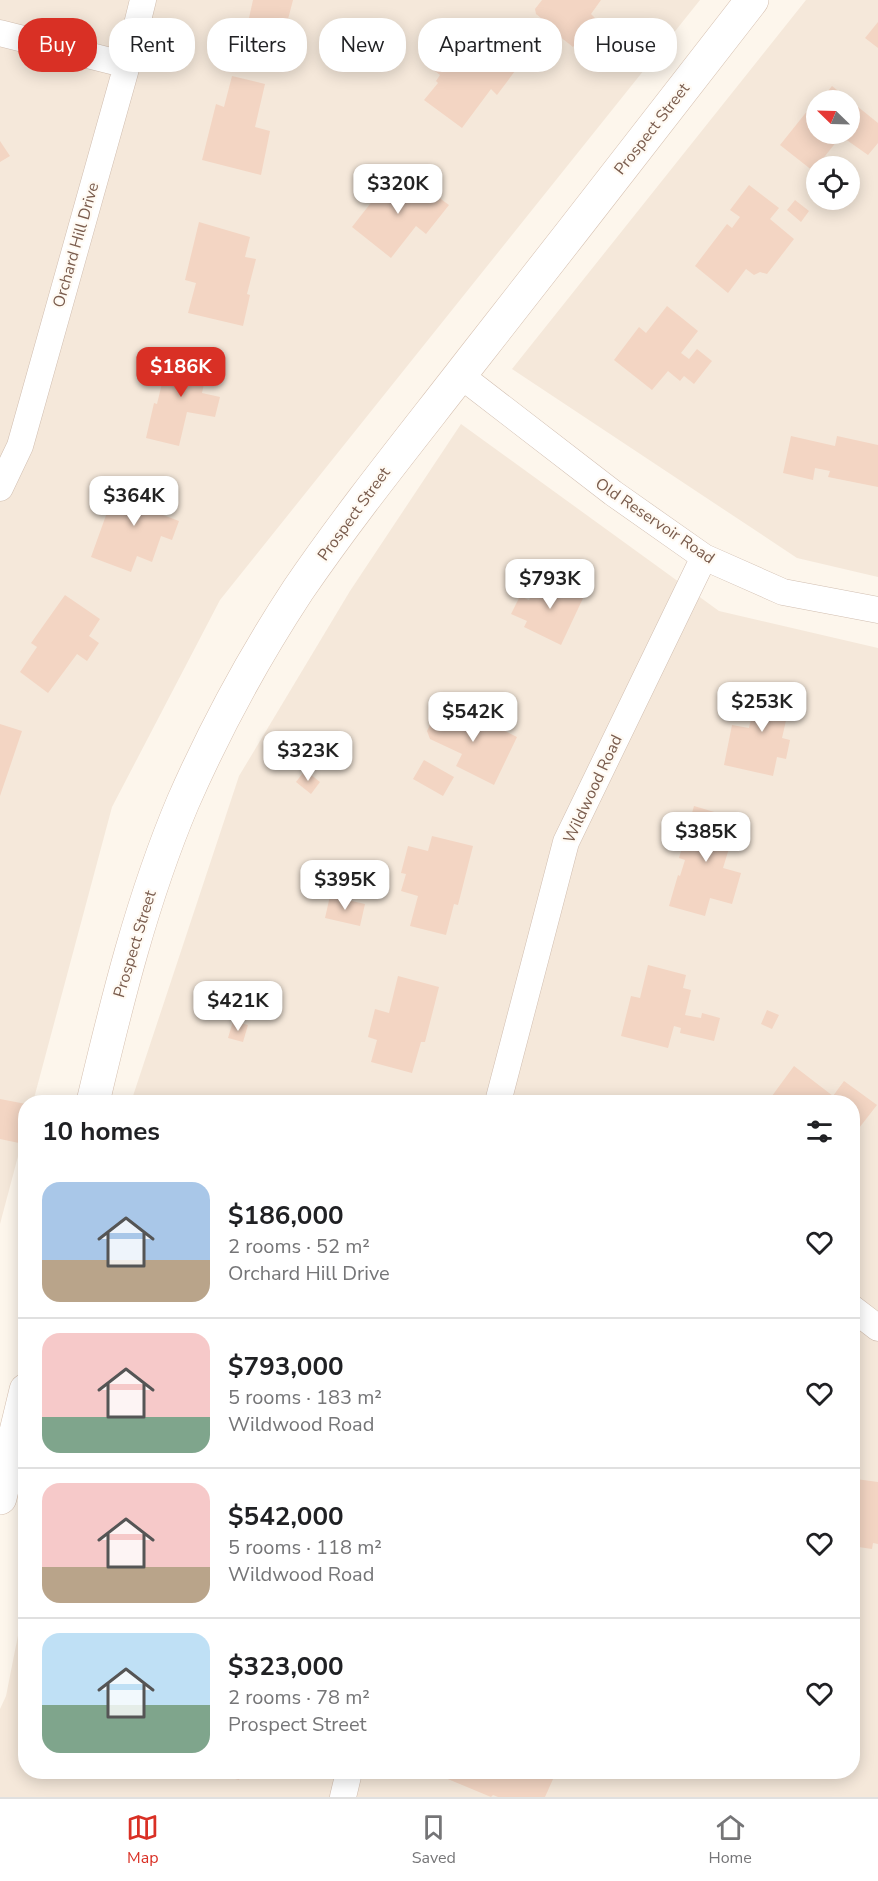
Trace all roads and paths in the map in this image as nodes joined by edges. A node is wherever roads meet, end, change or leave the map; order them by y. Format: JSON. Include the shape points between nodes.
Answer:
{"nodes":[{"id":1,"x":143,"y":0,"type":"edge"},
{"id":2,"x":752,"y":0,"type":"edge"},
{"id":3,"x":139,"y":18,"type":"edge"},
{"id":4,"x":0,"y":33,"type":"edge"},
{"id":5,"x":109,"y":60,"type":"edge"},
{"id":6,"x":125,"y":72,"type":"edge"},
{"id":7,"x":460,"y":375,"type":"junction"},
{"id":8,"x":0,"y":488,"type":"edge"},
{"id":9,"x":704,"y":557,"type":"junction"},
{"id":10,"x":878,"y":610,"type":"edge"},
{"id":11,"x":95,"y":1095,"type":"edge"},
{"id":12,"x":500,"y":1095,"type":"edge"},
{"id":13,"x":860,"y":1314,"type":"edge"},
{"id":14,"x":878,"y":1329,"type":"edge"},
{"id":15,"x":18,"y":1423,"type":"edge"},
{"id":16,"x":0,"y":1498,"type":"edge"},
{"id":17,"x":347,"y":1779,"type":"edge"},
{"id":18,"x":343,"y":1797,"type":"edge"}],
"edges":[{"from":1,"to":3,"type":"street","name":"Orchard Hill Drive"},
{"from":2,"to":7,"type":"main road","name":"Prospect Street"},
{"from":4,"to":5,"type":"street"},
{"from":6,"to":8,"type":"street","name":"Orchard Hill Drive","via":[[20,446]]},
{"from":7,"to":9,"type":"street","name":"Old Reservoir Road","via":[[613,493]]},
{"from":7,"to":11,"type":"main road","name":"Prospect Street","via":[[372,487],[299,590],[266,641],[209,747],[183,802],[142,914]]},
{"from":9,"to":10,"type":"street","name":"Old Reservoir Road","via":[[783,592]]},
{"from":9,"to":12,"type":"street","name":"Wildwood Road","via":[[566,842]]},
{"from":13,"to":14,"type":"street"},
{"from":15,"to":16,"type":"main road"},
{"from":17,"to":18,"type":"street"}]}
